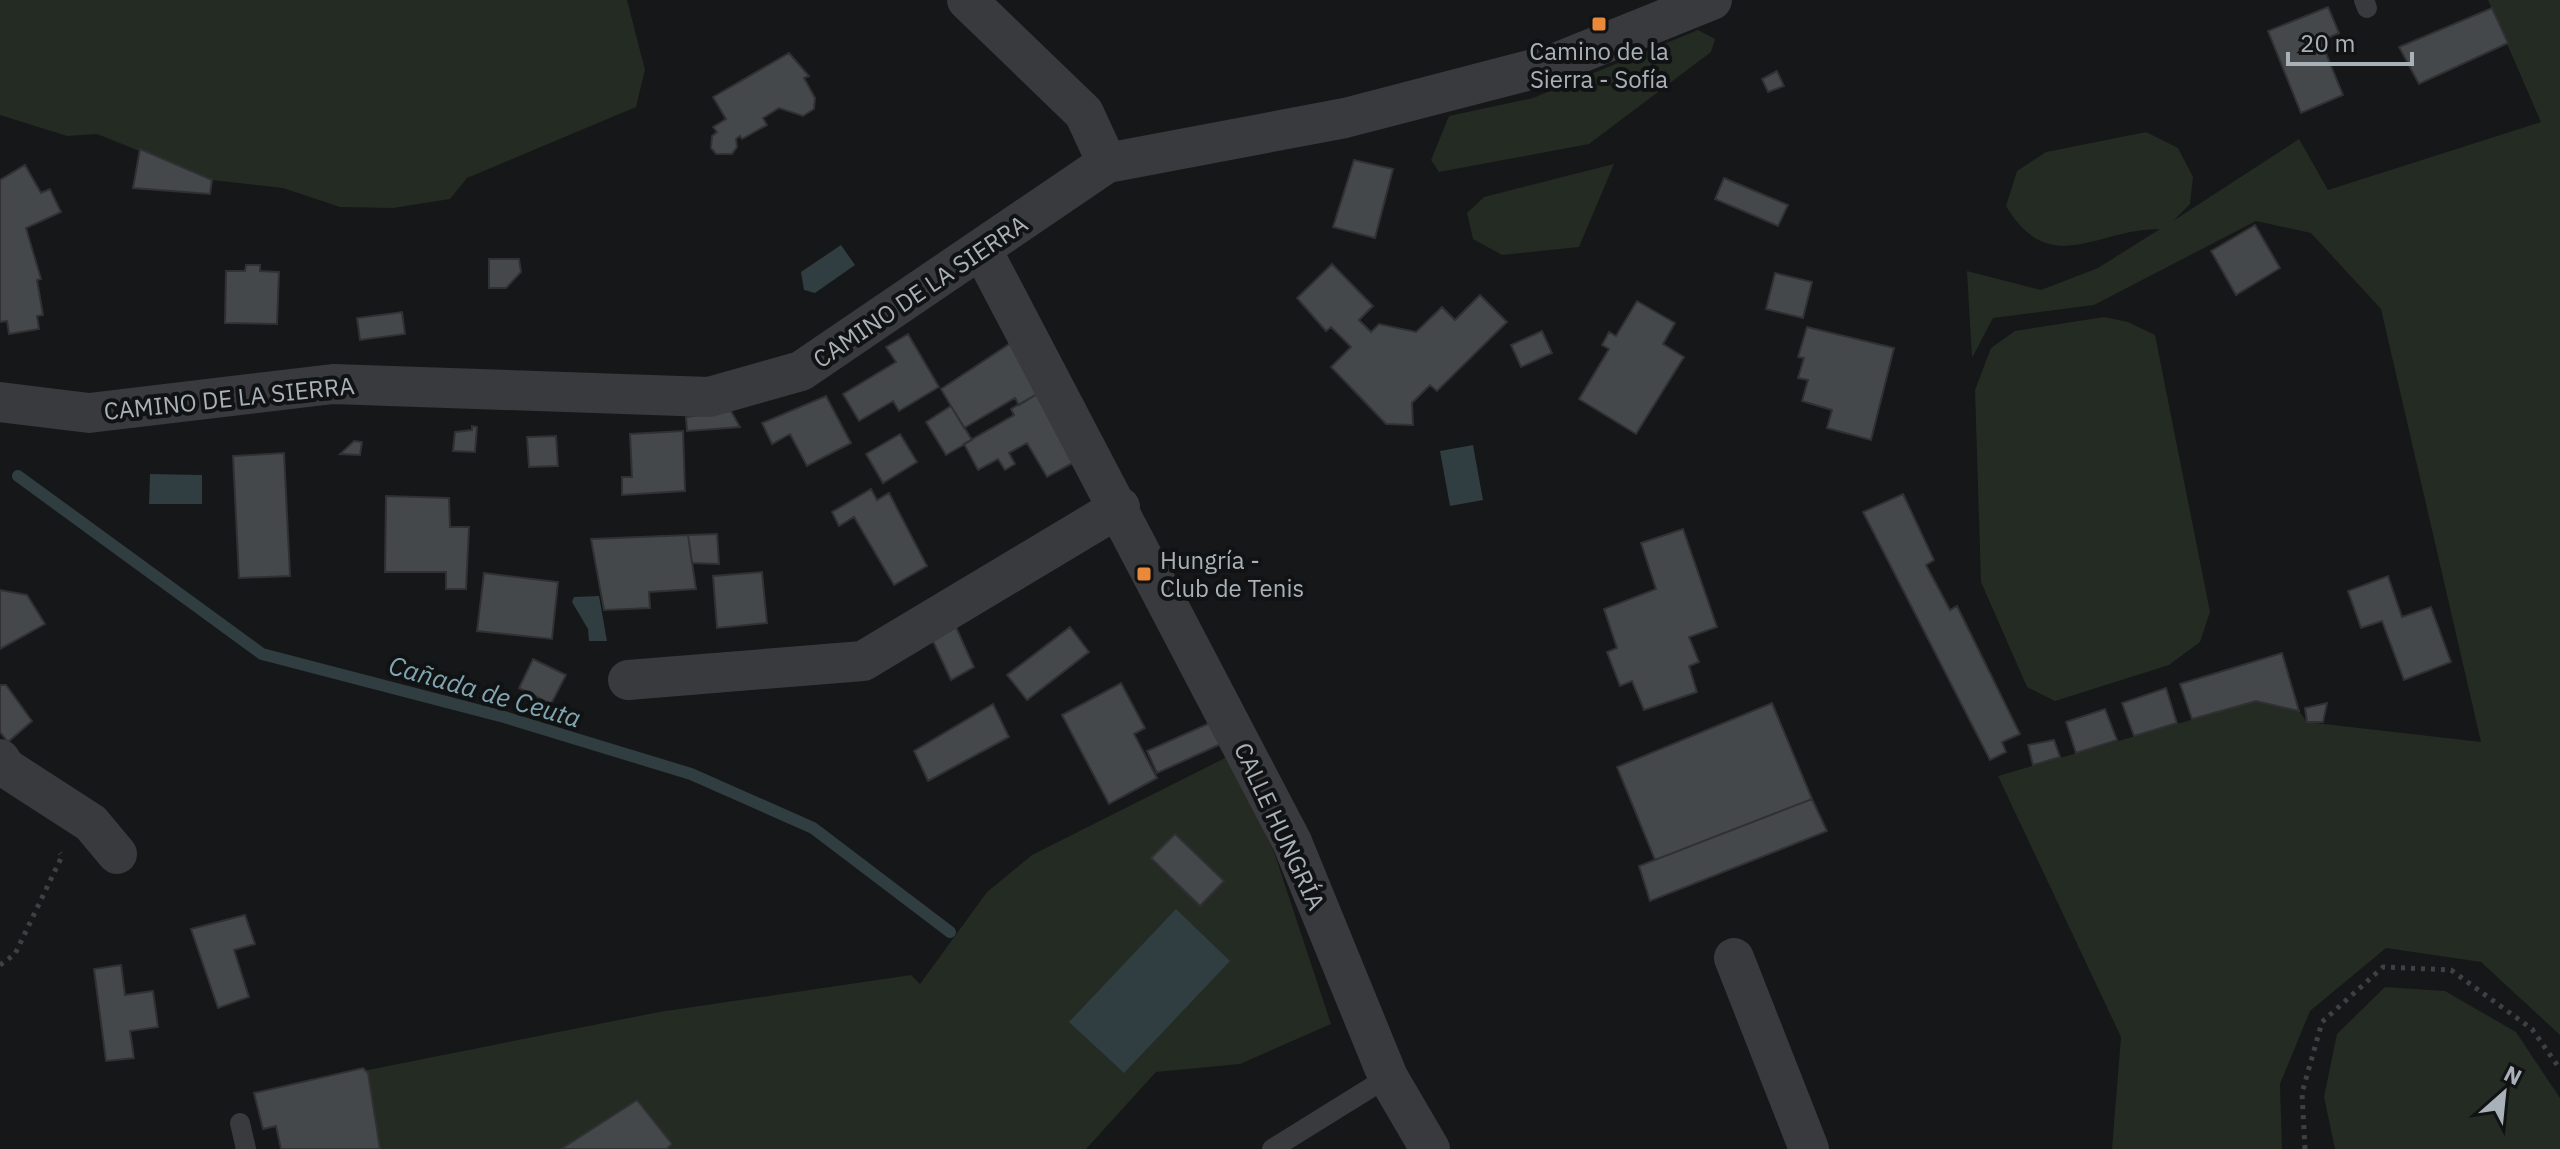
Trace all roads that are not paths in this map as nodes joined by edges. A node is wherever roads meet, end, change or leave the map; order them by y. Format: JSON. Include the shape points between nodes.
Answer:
{"nodes":[{"id":1,"x":967,"y":0,"type":"edge"},
{"id":2,"x":1712,"y":0,"type":"edge"},
{"id":3,"x":1107,"y":163,"type":"junction"},
{"id":4,"x":982,"y":250,"type":"junction"},
{"id":5,"x":0,"y":402,"type":"edge"},
{"id":6,"x":1120,"y":507,"type":"junction"},
{"id":7,"x":628,"y":680,"type":"dead end"},
{"id":8,"x":0,"y":759,"type":"edge"},
{"id":9,"x":117,"y":854,"type":"dead end"},
{"id":10,"x":1734,"y":958,"type":"dead end"},
{"id":11,"x":1388,"y":1077,"type":"junction"},
{"id":12,"x":240,"y":1123,"type":"dead end"},
{"id":13,"x":246,"y":1149,"type":"edge"},
{"id":14,"x":1272,"y":1149,"type":"edge"},
{"id":15,"x":1430,"y":1149,"type":"edge"},
{"id":16,"x":1809,"y":1149,"type":"edge"}],
"edges":[{"from":1,"to":3,"type":"street","via":[[1084,113]]},
{"from":2,"to":3,"type":"street","name":"CAMINO DE LA SIERRA","via":[[1553,64],[1345,118]]},
{"from":3,"to":4,"type":"street","name":"CAMINO DE LA SIERRA"},
{"from":4,"to":5,"type":"street","name":"CAMINO DE LA SIERRA","via":[[801,371],[709,397],[333,384],[89,413]]},
{"from":4,"to":6,"type":"street","name":"CALLE HUNGRÍA"},
{"from":6,"to":7,"type":"street","via":[[863,661]]},
{"from":6,"to":11,"type":"street","name":"CALLE HUNGRÍA","via":[[1292,842]]},
{"from":8,"to":9,"type":"street","via":[[91,823]]},
{"from":10,"to":16,"type":"street"},
{"from":11,"to":14,"type":"lane"},
{"from":11,"to":15,"type":"street","name":"CALLE HUNGRÍA"},
{"from":12,"to":13,"type":"lane"}]}
